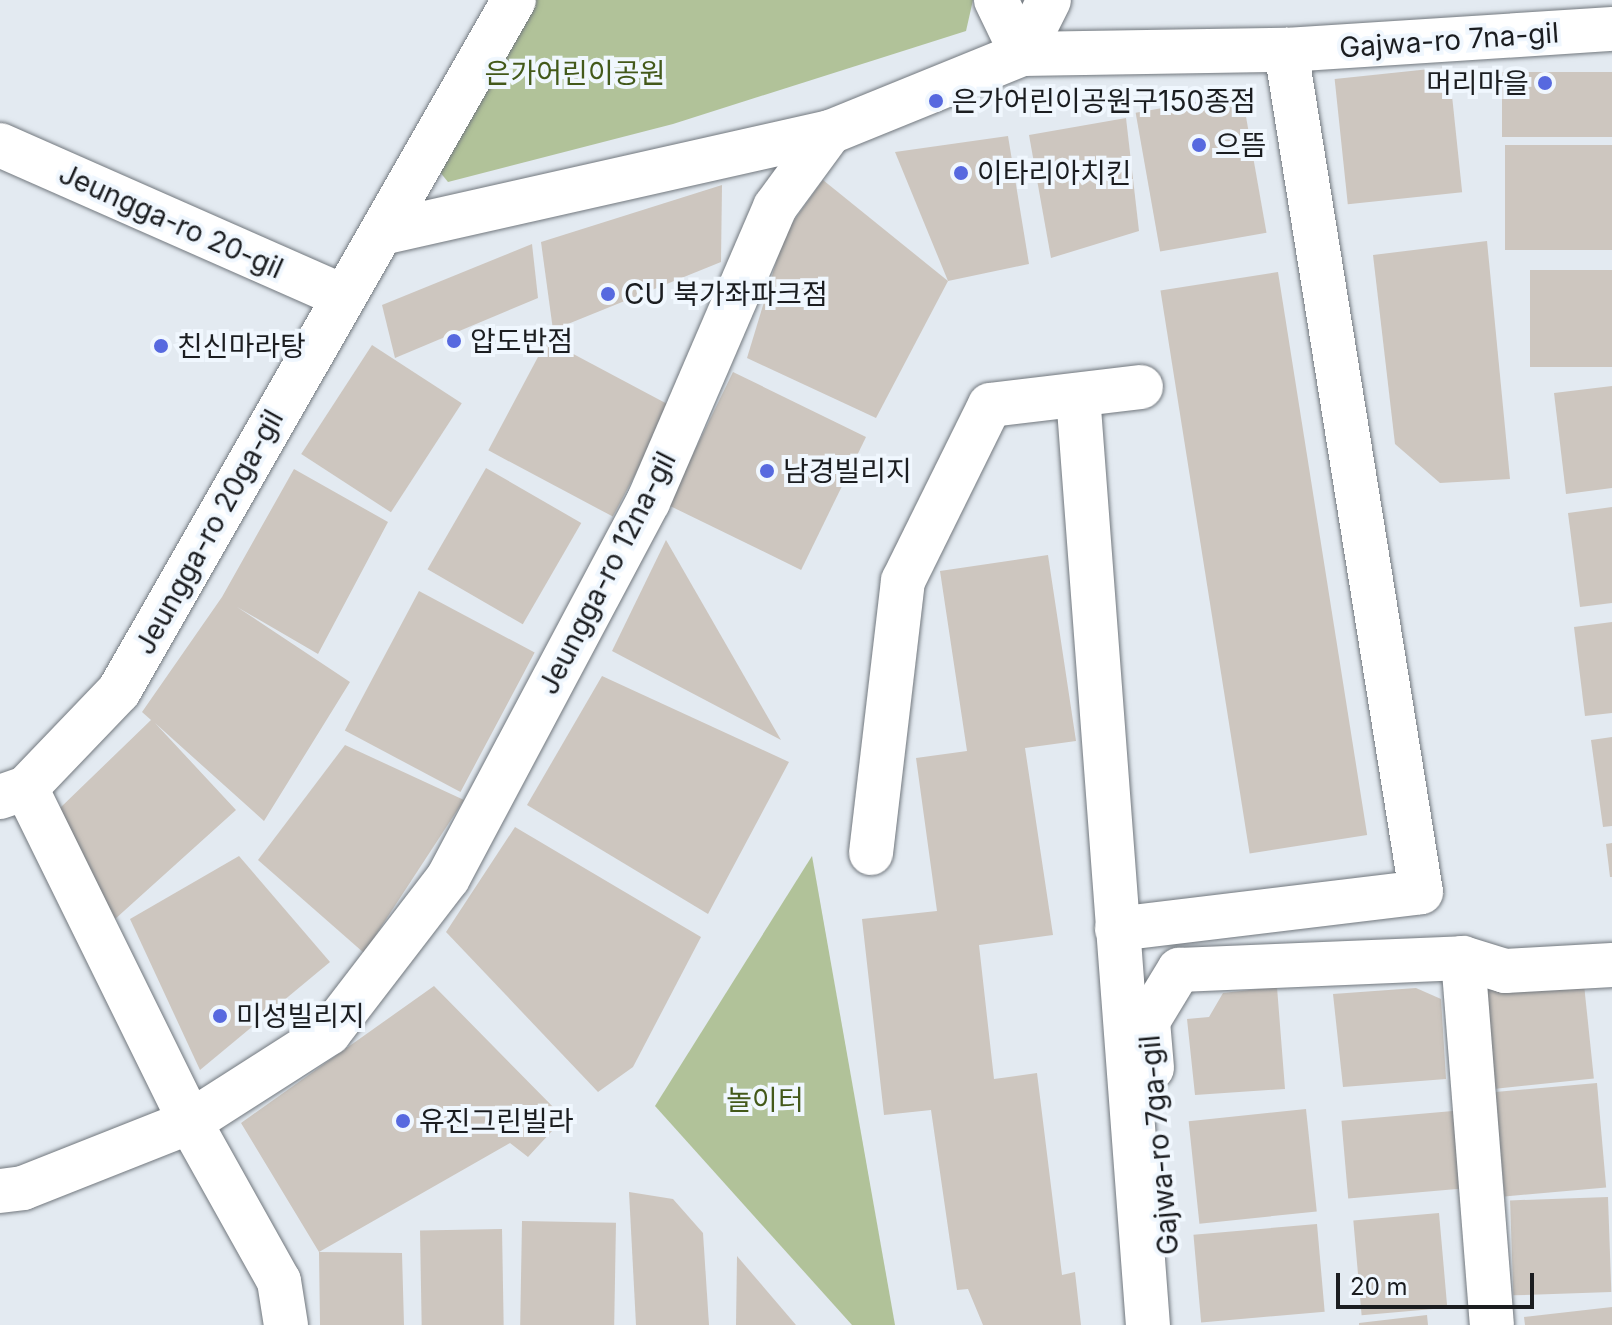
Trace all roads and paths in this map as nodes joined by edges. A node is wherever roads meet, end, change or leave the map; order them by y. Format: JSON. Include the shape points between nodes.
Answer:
{"nodes":[{"id":1,"x":514,"y":0,"type":"edge"},
{"id":2,"x":996,"y":0,"type":"edge"},
{"id":3,"x":1049,"y":0,"type":"edge"},
{"id":4,"x":1612,"y":29,"type":"edge"},
{"id":5,"x":1286,"y":50,"type":"junction"},
{"id":6,"x":1022,"y":54,"type":"junction"},
{"id":7,"x":830,"y":132,"type":"junction"},
{"id":8,"x":0,"y":145,"type":"edge"},
{"id":9,"x":382,"y":233,"type":"junction"},
{"id":10,"x":342,"y":296,"type":"junction"},
{"id":11,"x":1141,"y":387,"type":"dead end"},
{"id":12,"x":1078,"y":395,"type":"junction"},
{"id":13,"x":13,"y":793,"type":"edge"},
{"id":14,"x":871,"y":853,"type":"dead end"},
{"id":15,"x":1117,"y":929,"type":"junction"},
{"id":16,"x":1463,"y":958,"type":"junction"},
{"id":17,"x":1612,"y":965,"type":"edge"},
{"id":18,"x":190,"y":1122,"type":"junction"},
{"id":19,"x":0,"y":1191,"type":"edge"},
{"id":20,"x":286,"y":1325,"type":"edge"},
{"id":21,"x":1148,"y":1325,"type":"edge"},
{"id":22,"x":1175,"y":1325,"type":"edge"},
{"id":23,"x":1492,"y":1325,"type":"edge"}],
"edges":[{"from":1,"to":9,"type":"street","name":"Jeungga-ro 20ga-gil"},
{"from":2,"to":6,"type":"street"},
{"from":3,"to":6,"type":"street"},
{"from":4,"to":5,"type":"street","name":"Gajwa-ro 7na-gil"},
{"from":5,"to":6,"type":"street"},
{"from":5,"to":15,"type":"street","via":[[1421,892]]},
{"from":6,"to":7,"type":"street"},
{"from":7,"to":9,"type":"street"},
{"from":7,"to":18,"type":"street","name":"Jeungga-ro 12na-gil","via":[[775,207],[648,502],[448,878],[329,1033]]},
{"from":8,"to":10,"type":"street","name":"Jeungga-ro 20-gil"},
{"from":9,"to":10,"type":"street","name":"Jeungga-ro 20ga-gil"},
{"from":10,"to":13,"type":"street","name":"Jeungga-ro 20ga-gil","via":[[119,691]]},
{"from":11,"to":12,"type":"street"},
{"from":12,"to":14,"type":"street","via":[[990,405],[903,581]]},
{"from":12,"to":15,"type":"street"},
{"from":13,"to":18,"type":"street"},
{"from":15,"to":21,"type":"street"},
{"from":16,"to":17,"type":"street","name":"Gajwa-ro 7ga-gil","via":[[1505,971]]},
{"from":16,"to":22,"type":"street","name":"Gajwa-ro 7ga-gil","via":[[1179,970],[1148,1021]]},
{"from":16,"to":23,"type":"street"},
{"from":18,"to":19,"type":"street","name":"Jeungga-ro 12na-gil","via":[[23,1188]]},
{"from":18,"to":20,"type":"street","via":[[279,1281]]}]}
